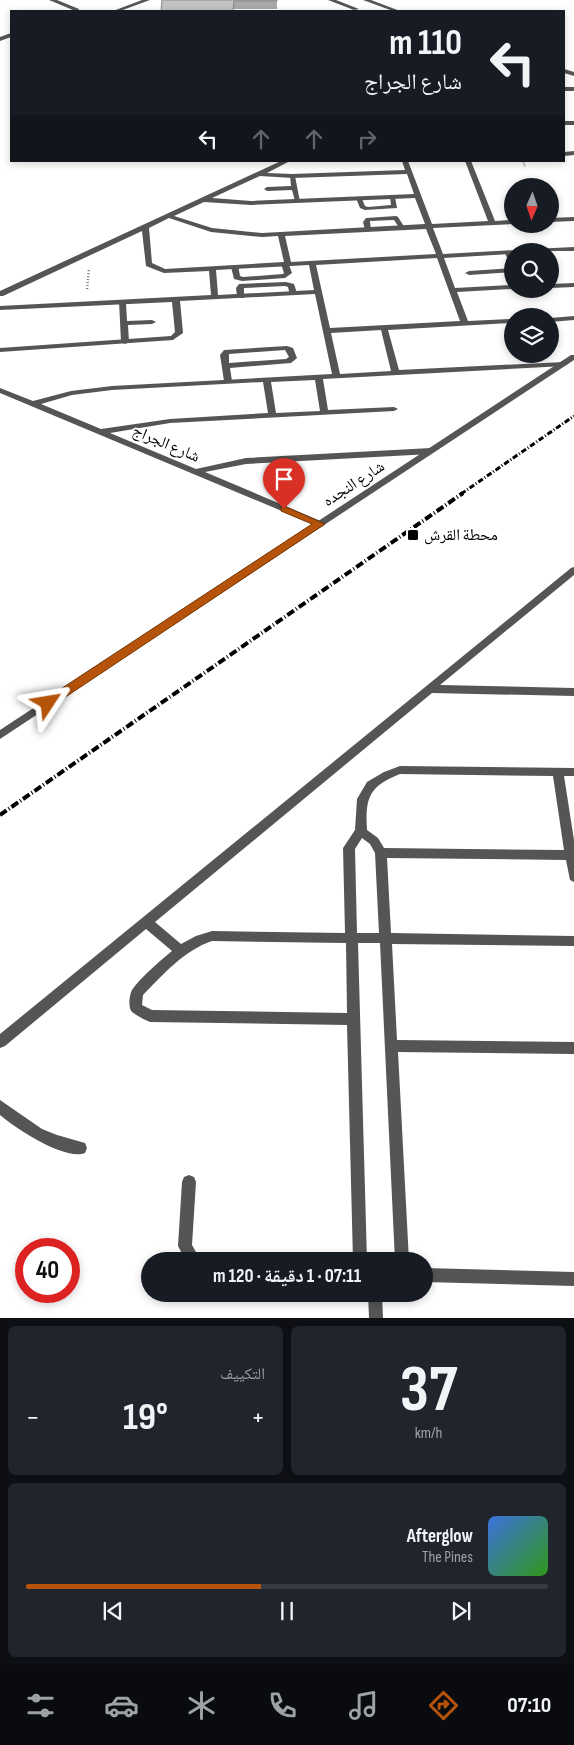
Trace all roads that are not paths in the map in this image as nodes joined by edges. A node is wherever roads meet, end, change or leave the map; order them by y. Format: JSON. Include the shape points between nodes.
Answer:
{"nodes":[{"id":1,"x":52,"y":0,"type":"edge"},
{"id":2,"x":148,"y":0,"type":"edge"},
{"id":3,"x":331,"y":0,"type":"edge"},
{"id":4,"x":366,"y":0,"type":"edge"},
{"id":5,"x":373,"y":2,"type":"junction"},
{"id":6,"x":76,"y":10,"type":"edge"},
{"id":7,"x":119,"y":10,"type":"edge"},
{"id":8,"x":353,"y":10,"type":"edge"},
{"id":9,"x":395,"y":10,"type":"edge"},
{"id":10,"x":286,"y":162,"type":"edge"},
{"id":11,"x":405,"y":162,"type":"edge"},
{"id":12,"x":468,"y":162,"type":"edge"},
{"id":13,"x":409,"y":172,"type":"junction"},
{"id":14,"x":260,"y":174,"type":"junction"},
{"id":15,"x":292,"y":176,"type":"junction"},
{"id":16,"x":295,"y":188,"type":"junction"},
{"id":17,"x":267,"y":189,"type":"dead end"},
{"id":18,"x":418,"y":196,"type":"junction"},
{"id":19,"x":392,"y":197,"type":"junction"},
{"id":20,"x":359,"y":198,"type":"junction"},
{"id":21,"x":204,"y":200,"type":"junction"},
{"id":22,"x":298,"y":201,"type":"junction"},
{"id":23,"x":168,"y":216,"type":"junction"},
{"id":24,"x":574,"y":219,"type":"edge"},
{"id":25,"x":559,"y":220,"type":"edge"},
{"id":26,"x":504,"y":222,"type":"edge"},
{"id":27,"x":492,"y":223,"type":"junction"},
{"id":28,"x":429,"y":226,"type":"junction"},
{"id":29,"x":144,"y":227,"type":"junction"},
{"id":30,"x":281,"y":234,"type":"junction"},
{"id":31,"x":574,"y":249,"type":"edge"},
{"id":32,"x":559,"y":250,"type":"edge"},
{"id":33,"x":504,"y":255,"type":"edge"},
{"id":34,"x":440,"y":256,"type":"junction"},
{"id":35,"x":312,"y":263,"type":"junction"},
{"id":36,"x":287,"y":264,"type":"junction"},
{"id":37,"x":234,"y":267,"type":"junction"},
{"id":38,"x":212,"y":268,"type":"junction"},
{"id":39,"x":504,"y":271,"type":"edge"},
{"id":40,"x":470,"y":273,"type":"dead end"},
{"id":41,"x":574,"y":285,"type":"edge"},
{"id":42,"x":559,"y":286,"type":"edge"},
{"id":43,"x":504,"y":288,"type":"edge"},
{"id":44,"x":453,"y":290,"type":"junction"},
{"id":45,"x":318,"y":292,"type":"junction"},
{"id":46,"x":0,"y":294,"type":"edge"},
{"id":47,"x":215,"y":298,"type":"junction"},
{"id":48,"x":176,"y":300,"type":"junction"},
{"id":49,"x":122,"y":303,"type":"junction"},
{"id":50,"x":0,"y":308,"type":"edge"},
{"id":51,"x":574,"y":318,"type":"edge"},
{"id":52,"x":559,"y":319,"type":"edge"},
{"id":53,"x":152,"y":322,"type":"dead end"},
{"id":54,"x":504,"y":322,"type":"edge"},
{"id":55,"x":123,"y":323,"type":"junction"},
{"id":56,"x":465,"y":324,"type":"junction"},
{"id":57,"x":384,"y":328,"type":"junction"},
{"id":58,"x":326,"y":331,"type":"junction"},
{"id":59,"x":125,"y":342,"type":"junction"},
{"id":60,"x":0,"y":350,"type":"edge"},
{"id":61,"x":574,"y":357,"type":"edge"},
{"id":62,"x":564,"y":364,"type":"junction"},
{"id":63,"x":226,"y":366,"type":"junction"},
{"id":64,"x":395,"y":372,"type":"junction"},
{"id":65,"x":336,"y":375,"type":"junction"},
{"id":66,"x":318,"y":376,"type":"junction"},
{"id":67,"x":267,"y":379,"type":"junction"},
{"id":68,"x":228,"y":381,"type":"junction"},
{"id":69,"x":0,"y":390,"type":"edge"},
{"id":70,"x":32,"y":404,"type":"junction"},
{"id":71,"x":394,"y":409,"type":"dead end"},
{"id":72,"x":324,"y":412,"type":"junction"},
{"id":73,"x":272,"y":415,"type":"junction"},
{"id":74,"x":100,"y":432,"type":"junction"},
{"id":75,"x":431,"y":451,"type":"junction"},
{"id":76,"x":194,"y":472,"type":"junction"},
{"id":77,"x":320,"y":524,"type":"junction"},
{"id":78,"x":574,"y":570,"type":"edge"},
{"id":79,"x":430,"y":688,"type":"junction"},
{"id":80,"x":574,"y":692,"type":"edge"},
{"id":81,"x":0,"y":735,"type":"edge"},
{"id":82,"x":558,"y":772,"type":"junction"},
{"id":83,"x":574,"y":772,"type":"edge"},
{"id":84,"x":362,"y":832,"type":"junction"},
{"id":85,"x":381,"y":853,"type":"junction"},
{"id":86,"x":571,"y":855,"type":"junction"},
{"id":87,"x":574,"y":877,"type":"edge"},
{"id":88,"x":146,"y":922,"type":"junction"},
{"id":89,"x":352,"y":937,"type":"junction"},
{"id":90,"x":386,"y":938,"type":"junction"},
{"id":91,"x":574,"y":941,"type":"edge"},
{"id":92,"x":180,"y":950,"type":"junction"},
{"id":93,"x":353,"y":1019,"type":"junction"},
{"id":94,"x":0,"y":1042,"type":"edge"},
{"id":95,"x":391,"y":1046,"type":"junction"},
{"id":96,"x":574,"y":1048,"type":"edge"},
{"id":97,"x":0,"y":1106,"type":"edge"},
{"id":98,"x":80,"y":1148,"type":"dead end"},
{"id":99,"x":189,"y":1182,"type":"dead end"},
{"id":100,"x":189,"y":1252,"type":"edge"},
{"id":101,"x":360,"y":1252,"type":"edge"},
{"id":102,"x":402,"y":1252,"type":"edge"},
{"id":103,"x":433,"y":1275,"type":"edge"},
{"id":104,"x":574,"y":1279,"type":"edge"},
{"id":105,"x":376,"y":1302,"type":"edge"},
{"id":106,"x":376,"y":1318,"type":"edge"}],
"edges":[{"from":1,"to":6,"type":"street"},
{"from":2,"to":7,"type":"street"},
{"from":3,"to":8,"type":"street"},
{"from":4,"to":5,"type":"street"},
{"from":5,"to":8,"type":"street"},
{"from":5,"to":9,"type":"street"},
{"from":10,"to":14,"type":"street"},
{"from":11,"to":13,"type":"street"},
{"from":12,"to":27,"type":"street"},
{"from":13,"to":15,"type":"street"},
{"from":13,"to":18,"type":"street"},
{"from":14,"to":15,"type":"street"},
{"from":14,"to":21,"type":"street"},
{"from":15,"to":16,"type":"street"},
{"from":16,"to":17,"type":"street"},
{"from":16,"to":22,"type":"street"},
{"from":18,"to":19,"type":"street"},
{"from":18,"to":28,"type":"street"},
{"from":19,"to":20,"type":"street"},
{"from":19,"to":20,"type":"street","via":[[395,207],[367,209],[362,207]]},
{"from":20,"to":22,"type":"street"},
{"from":21,"to":22,"type":"street"},
{"from":21,"to":23,"type":"street"},
{"from":23,"to":29,"type":"street"},
{"from":23,"to":30,"type":"street","via":[[228,233]]},
{"from":24,"to":25,"type":"street"},
{"from":26,"to":27,"type":"street"},
{"from":27,"to":28,"type":"street"},
{"from":28,"to":30,"type":"street"},
{"from":28,"to":34,"type":"street"},
{"from":29,"to":38,"type":"street","via":[[152,267],[164,271]]},
{"from":29,"to":46,"type":"street"},
{"from":30,"to":36,"type":"street"},
{"from":31,"to":32,"type":"street"},
{"from":33,"to":34,"type":"street"},
{"from":34,"to":35,"type":"street"},
{"from":34,"to":44,"type":"street"},
{"from":35,"to":36,"type":"street"},
{"from":35,"to":45,"type":"street"},
{"from":36,"to":37,"type":"street"},
{"from":36,"to":37,"type":"street","via":[[285,276],[242,279],[237,277]]},
{"from":37,"to":38,"type":"street"},
{"from":38,"to":47,"type":"street"},
{"from":39,"to":40,"type":"street"},
{"from":41,"to":42,"type":"street"},
{"from":43,"to":44,"type":"street"},
{"from":44,"to":56,"type":"street"},
{"from":45,"to":47,"type":"street"},
{"from":45,"to":58,"type":"street"},
{"from":47,"to":48,"type":"street"},
{"from":48,"to":49,"type":"street"},
{"from":48,"to":59,"type":"street","via":[[177,336],[166,340]]},
{"from":49,"to":50,"type":"street"},
{"from":49,"to":55,"type":"street"},
{"from":51,"to":52,"type":"street"},
{"from":53,"to":55,"type":"street"},
{"from":54,"to":56,"type":"street"},
{"from":55,"to":59,"type":"street"},
{"from":56,"to":57,"type":"street"},
{"from":57,"to":58,"type":"street"},
{"from":57,"to":64,"type":"street"},
{"from":58,"to":65,"type":"street"},
{"from":59,"to":60,"type":"street"},
{"from":61,"to":62,"type":"street","name":"شارع النجده"},
{"from":62,"to":64,"type":"street"},
{"from":62,"to":75,"type":"street","name":"شارع النجده"},
{"from":63,"to":63,"type":"street","via":[[224,355],[227,352],[287,348],[293,358]]},
{"from":63,"to":68,"type":"street"},
{"from":64,"to":65,"type":"street"},
{"from":65,"to":66,"type":"street"},
{"from":66,"to":67,"type":"street"},
{"from":66,"to":72,"type":"street"},
{"from":67,"to":68,"type":"street"},
{"from":67,"to":73,"type":"street"},
{"from":68,"to":70,"type":"street","via":[[91,390]]},
{"from":69,"to":70,"type":"street","name":"شارع الجراج"},
{"from":70,"to":74,"type":"street","name":"شارع الجراج"},
{"from":71,"to":72,"type":"street"},
{"from":72,"to":73,"type":"street"},
{"from":73,"to":74,"type":"street","via":[[152,422]]},
{"from":74,"to":76,"type":"street","name":"شارع الجراج"},
{"from":75,"to":76,"type":"street","via":[[246,461]]},
{"from":75,"to":77,"type":"street","name":"شارع النجده"},
{"from":76,"to":77,"type":"street","name":"شارع الجراج"},
{"from":77,"to":81,"type":"street","name":"شارع النجده"},
{"from":78,"to":79,"type":"street"},
{"from":79,"to":80,"type":"street"},
{"from":79,"to":88,"type":"street"},
{"from":82,"to":83,"type":"street"},
{"from":82,"to":84,"type":"street","via":[[400,770],[386,774],[373,782],[360,805]]},
{"from":82,"to":86,"type":"street"},
{"from":84,"to":85,"type":"street","via":[[374,841]]},
{"from":84,"to":89,"type":"street","via":[[350,848]]},
{"from":85,"to":86,"type":"street"},
{"from":85,"to":90,"type":"street"},
{"from":86,"to":87,"type":"street"},
{"from":88,"to":92,"type":"street"},
{"from":88,"to":94,"type":"street"},
{"from":89,"to":90,"type":"street"},
{"from":89,"to":92,"type":"street","via":[[224,935],[200,939]]},
{"from":89,"to":93,"type":"street"},
{"from":90,"to":91,"type":"street"},
{"from":90,"to":95,"type":"street"},
{"from":92,"to":93,"type":"street","via":[[137,993],[135,1003],[140,1012],[150,1016]]},
{"from":93,"to":101,"type":"street"},
{"from":95,"to":96,"type":"street"},
{"from":95,"to":102,"type":"street"},
{"from":97,"to":98,"type":"street","via":[[32,1132],[48,1140]]},
{"from":99,"to":100,"type":"street","via":[[185,1246]]},
{"from":103,"to":104,"type":"street"},
{"from":105,"to":106,"type":"street"}]}
